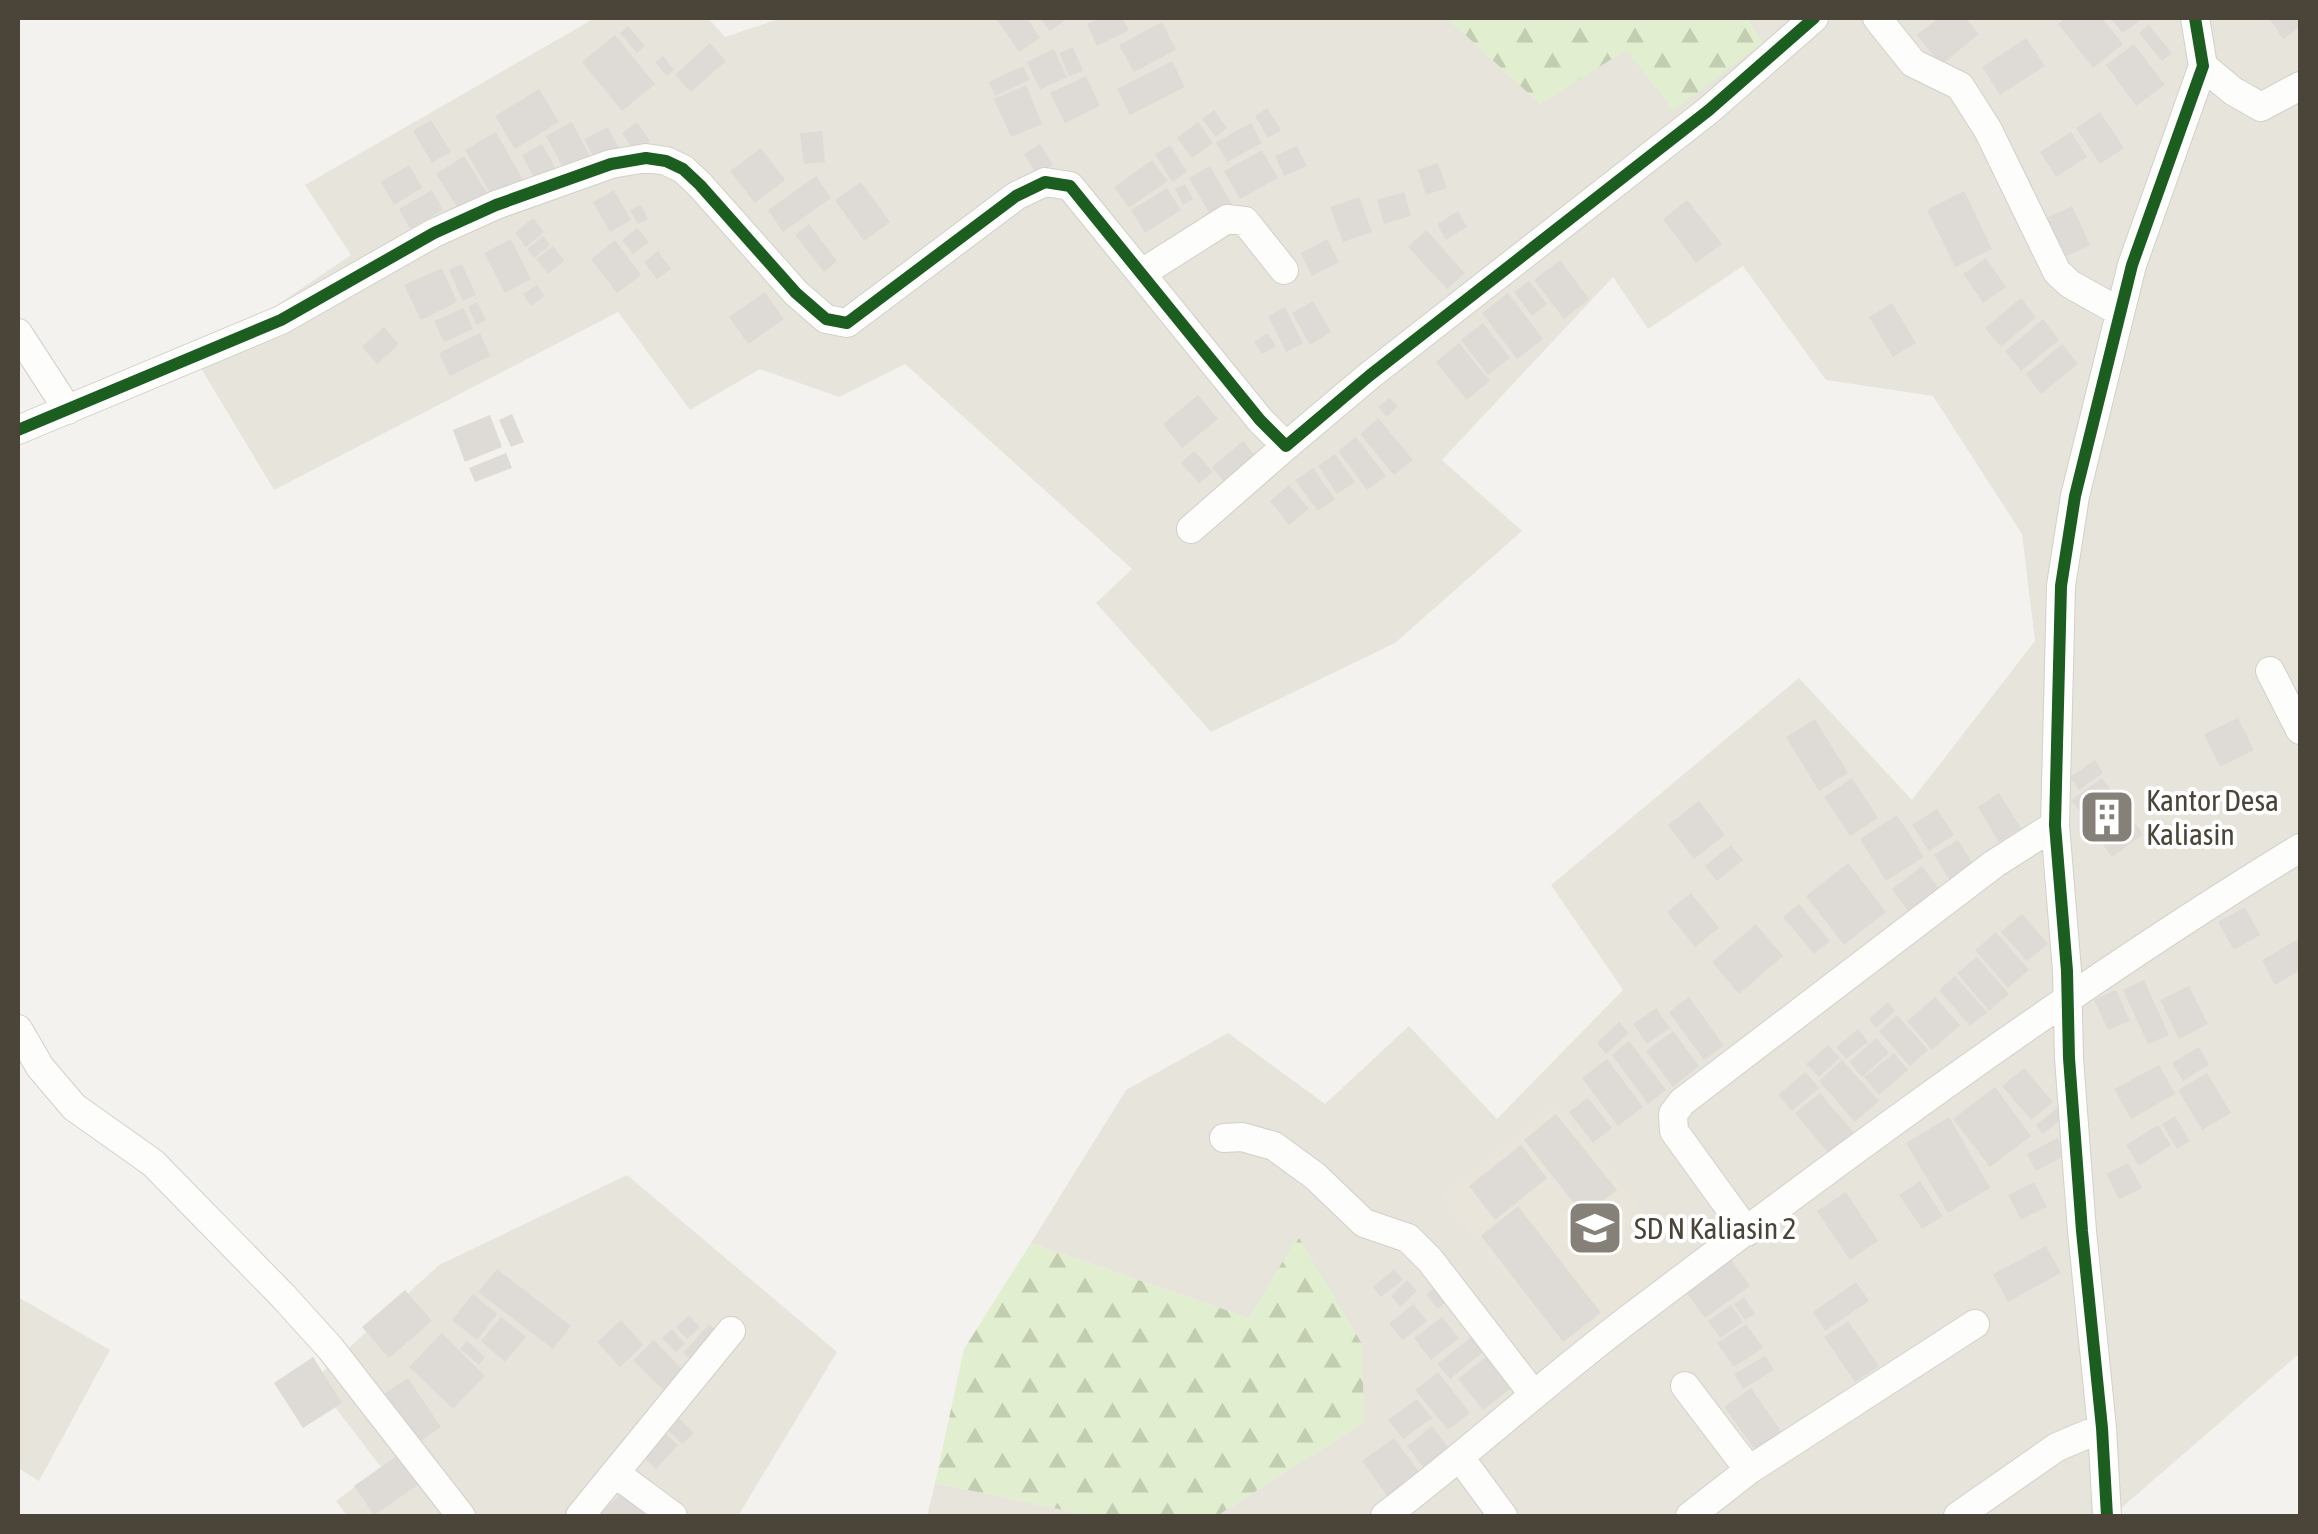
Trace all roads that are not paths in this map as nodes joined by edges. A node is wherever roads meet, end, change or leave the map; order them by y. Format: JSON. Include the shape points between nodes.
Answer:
{"nodes":[{"id":1,"x":1814,"y":18,"type":"edge"},
{"id":2,"x":1878,"y":18,"type":"edge"},
{"id":3,"x":2195,"y":18,"type":"edge"},
{"id":4,"x":2203,"y":66,"type":"junction"},
{"id":5,"x":2300,"y":86,"type":"edge"},
{"id":6,"x":1284,"y":270,"type":"dead end"},
{"id":7,"x":1142,"y":273,"type":"junction"},
{"id":8,"x":2120,"y":312,"type":"junction"},
{"id":9,"x":18,"y":333,"type":"edge"},
{"id":10,"x":68,"y":410,"type":"junction"},
{"id":11,"x":18,"y":430,"type":"edge"},
{"id":12,"x":1286,"y":446,"type":"junction"},
{"id":13,"x":1191,"y":529,"type":"dead end"},
{"id":14,"x":2270,"y":671,"type":"dead end"},
{"id":15,"x":2300,"y":730,"type":"edge"},
{"id":16,"x":2055,"y":826,"type":"junction"},
{"id":17,"x":2300,"y":848,"type":"edge"},
{"id":18,"x":2067,"y":999,"type":"junction"},
{"id":19,"x":18,"y":1029,"type":"edge"},
{"id":20,"x":1224,"y":1138,"type":"dead end"},
{"id":21,"x":1747,"y":1232,"type":"junction"},
{"id":22,"x":1975,"y":1324,"type":"dead end"},
{"id":23,"x":731,"y":1331,"type":"dead end"},
{"id":24,"x":1685,"y":1386,"type":"dead end"},
{"id":25,"x":1534,"y":1396,"type":"junction"},
{"id":26,"x":2102,"y":1428,"type":"junction"},
{"id":27,"x":1461,"y":1459,"type":"junction"},
{"id":28,"x":1750,"y":1470,"type":"junction"},
{"id":29,"x":615,"y":1473,"type":"junction"},
{"id":30,"x":461,"y":1516,"type":"edge"},
{"id":31,"x":580,"y":1516,"type":"edge"},
{"id":32,"x":674,"y":1516,"type":"edge"},
{"id":33,"x":1385,"y":1516,"type":"edge"},
{"id":34,"x":1503,"y":1516,"type":"edge"},
{"id":35,"x":1690,"y":1516,"type":"edge"},
{"id":36,"x":1958,"y":1516,"type":"edge"},
{"id":37,"x":2106,"y":1516,"type":"edge"}],
"edges":[{"from":1,"to":12,"type":"street","via":[[1709,110]]},
{"from":2,"to":8,"type":"street","via":[[1912,63],[1960,86],[2057,272]]},
{"from":3,"to":4,"type":"street"},
{"from":4,"to":5,"type":"street","via":[[2261,107]]},
{"from":4,"to":8,"type":"street"},
{"from":6,"to":7,"type":"street","via":[[1244,221],[1227,218]]},
{"from":7,"to":10,"type":"street","via":[[1070,186],[1045,182],[1016,196],[848,322],[826,319],[700,184],[683,169],[646,158],[496,205],[281,320]]},
{"from":7,"to":12,"type":"street"},
{"from":8,"to":16,"type":"street","via":[[2063,558]]},
{"from":9,"to":10,"type":"street"},
{"from":10,"to":11,"type":"street"},
{"from":12,"to":13,"type":"street"},
{"from":14,"to":15,"type":"street"},
{"from":16,"to":18,"type":"street"},
{"from":16,"to":21,"type":"street","via":[[1994,864],[1682,1102],[1673,1114],[1674,1131]]},
{"from":17,"to":18,"type":"street"},
{"from":18,"to":21,"type":"street"},
{"from":18,"to":26,"type":"street"},
{"from":19,"to":30,"type":"street","via":[[74,1107],[153,1164],[284,1297]]},
{"from":20,"to":25,"type":"street","via":[[1274,1146],[1364,1223],[1408,1238]]},
{"from":21,"to":25,"type":"street"},
{"from":22,"to":28,"type":"street"},
{"from":23,"to":29,"type":"street"},
{"from":24,"to":28,"type":"street"},
{"from":25,"to":27,"type":"street"},
{"from":26,"to":36,"type":"street","via":[[2058,1447]]},
{"from":26,"to":37,"type":"street"},
{"from":27,"to":33,"type":"street"},
{"from":27,"to":34,"type":"street"},
{"from":28,"to":35,"type":"street"},
{"from":29,"to":31,"type":"street"},
{"from":29,"to":32,"type":"street"}]}
